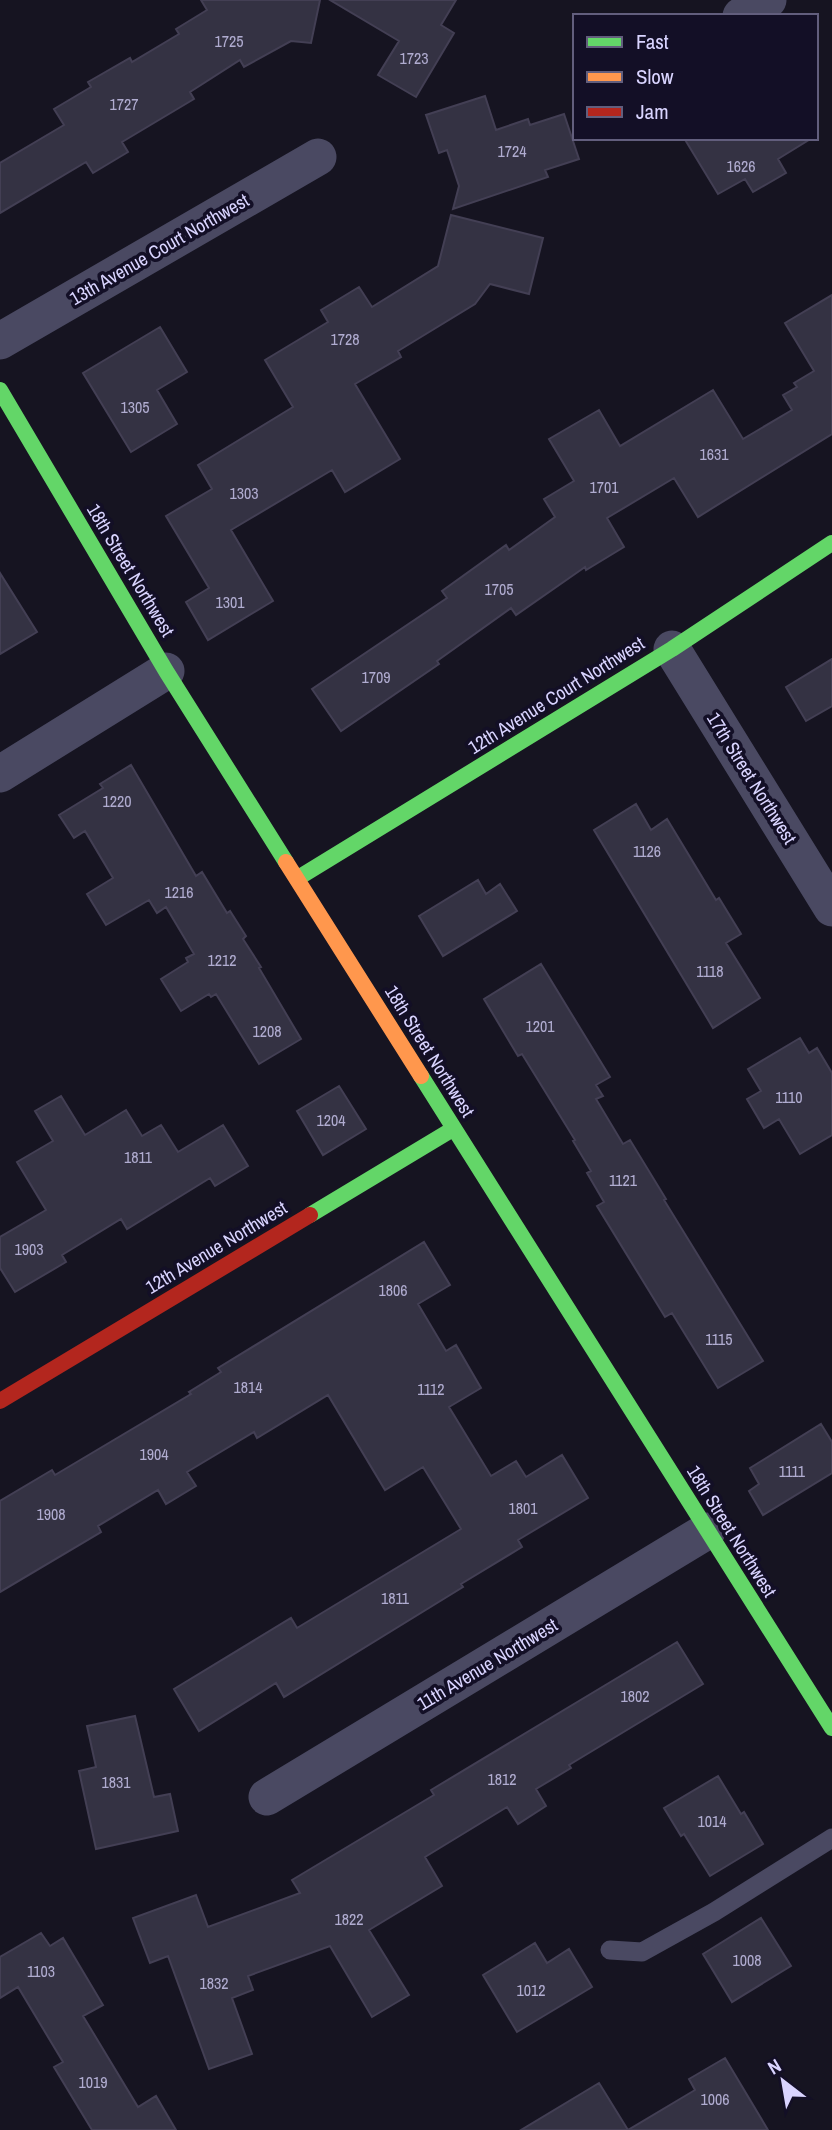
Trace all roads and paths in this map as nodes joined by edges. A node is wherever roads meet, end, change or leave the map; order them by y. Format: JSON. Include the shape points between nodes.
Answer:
{"nodes":[{"id":1,"x":768,"y":0,"type":"edge"},
{"id":2,"x":744,"y":14,"type":"edge"},
{"id":3,"x":317,"y":157,"type":"dead end"},
{"id":4,"x":0,"y":341,"type":"edge"},
{"id":5,"x":0,"y":390,"type":"edge"},
{"id":6,"x":832,"y":544,"type":"edge"},
{"id":7,"x":672,"y":649,"type":"junction"},
{"id":8,"x":166,"y":671,"type":"junction"},
{"id":9,"x":0,"y":774,"type":"edge"},
{"id":10,"x":298,"y":878,"type":"junction"},
{"id":11,"x":832,"y":908,"type":"edge"},
{"id":12,"x":453,"y":1129,"type":"junction"},
{"id":13,"x":0,"y":1401,"type":"edge"},
{"id":14,"x":707,"y":1531,"type":"junction"},
{"id":15,"x":832,"y":1728,"type":"edge"},
{"id":16,"x":267,"y":1797,"type":"dead end"},
{"id":17,"x":832,"y":1838,"type":"edge"},
{"id":18,"x":610,"y":1950,"type":"dead end"}],
"edges":[{"from":1,"to":2,"type":"street"},
{"from":3,"to":4,"type":"street","name":"13th Avenue Court Northwest"},
{"from":5,"to":8,"type":"street","name":"18th Street Northwest"},
{"from":6,"to":7,"type":"street","name":"12th Avenue Court Northwest"},
{"from":7,"to":10,"type":"street","name":"12th Avenue Court Northwest"},
{"from":7,"to":11,"type":"street","name":"17th Street Northwest"},
{"from":8,"to":9,"type":"street"},
{"from":8,"to":10,"type":"street","name":"18th Street Northwest"},
{"from":10,"to":12,"type":"street","name":"18th Street Northwest"},
{"from":12,"to":13,"type":"street","name":"12th Avenue Northwest"},
{"from":12,"to":14,"type":"street","name":"18th Street Northwest"},
{"from":14,"to":15,"type":"street","name":"18th Street Northwest"},
{"from":14,"to":16,"type":"street","name":"11th Avenue Northwest"},
{"from":17,"to":18,"type":"lane","via":[[642,1952]]}]}
